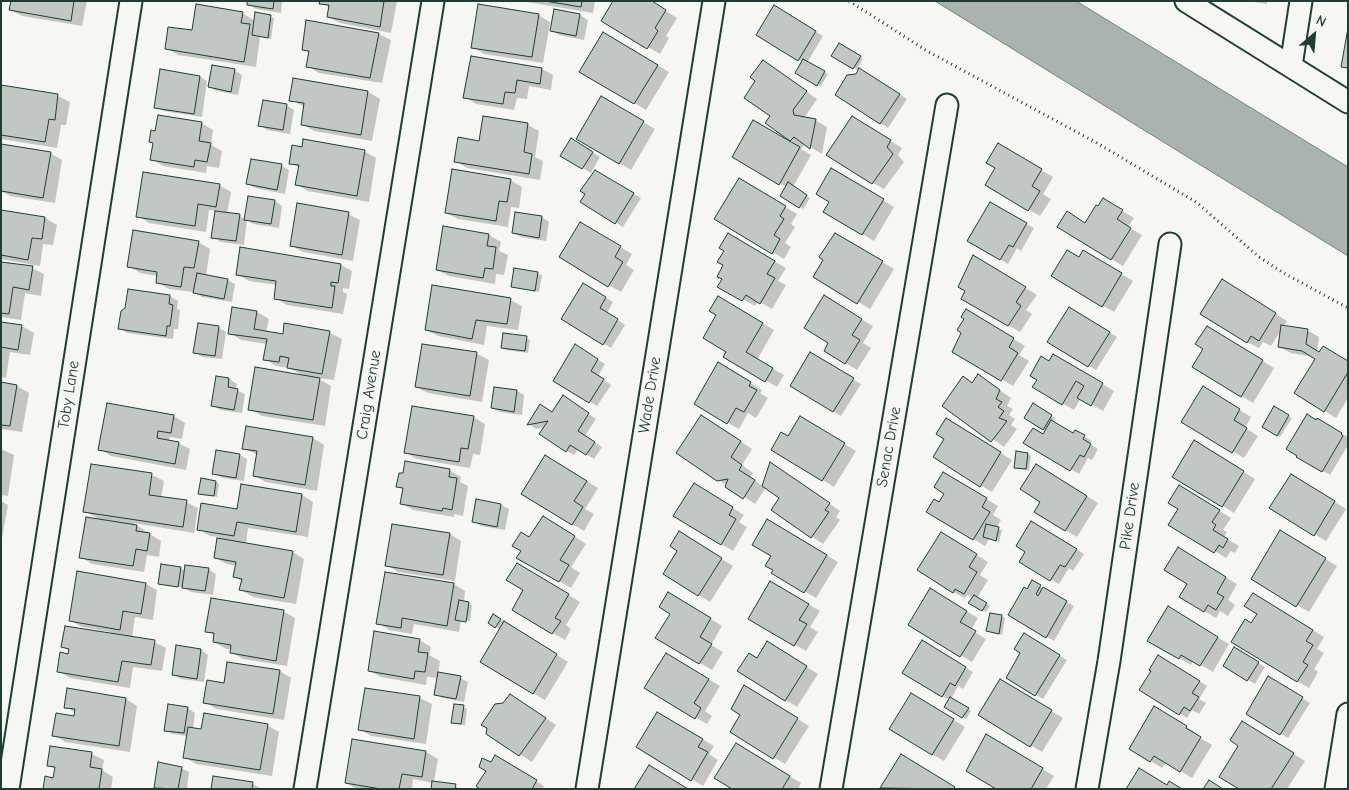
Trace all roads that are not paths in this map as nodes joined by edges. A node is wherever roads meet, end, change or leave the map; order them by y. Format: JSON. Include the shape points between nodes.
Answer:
{"nodes":[{"id":1,"x":131,"y":1,"type":"edge"},
{"id":2,"x":433,"y":1,"type":"edge"},
{"id":3,"x":714,"y":1,"type":"edge"},
{"id":4,"x":1186,"y":1,"type":"edge"},
{"id":5,"x":1301,"y":1,"type":"edge"},
{"id":6,"x":1291,"y":66,"type":"junction"},
{"id":7,"x":1348,"y":102,"type":"edge"},
{"id":8,"x":947,"y":105,"type":"dead end"},
{"id":9,"x":1170,"y":244,"type":"dead end"},
{"id":10,"x":1348,"y":714,"type":"edge"},
{"id":11,"x":8,"y":789,"type":"edge"},
{"id":12,"x":305,"y":789,"type":"edge"},
{"id":13,"x":587,"y":789,"type":"edge"},
{"id":14,"x":831,"y":789,"type":"edge"},
{"id":15,"x":1087,"y":789,"type":"edge"},
{"id":16,"x":1336,"y":789,"type":"edge"}],
"edges":[{"from":1,"to":11,"type":"street","name":"Toby Lane"},
{"from":2,"to":12,"type":"street","name":"Craig Avenue"},
{"from":3,"to":13,"type":"street","name":"Wade Drive"},
{"from":4,"to":6,"type":"street"},
{"from":5,"to":6,"type":"street"},
{"from":6,"to":7,"type":"street"},
{"from":8,"to":14,"type":"street","name":"Senac Drive"},
{"from":9,"to":15,"type":"street","name":"Pike Drive"},
{"from":10,"to":16,"type":"street"}]}
